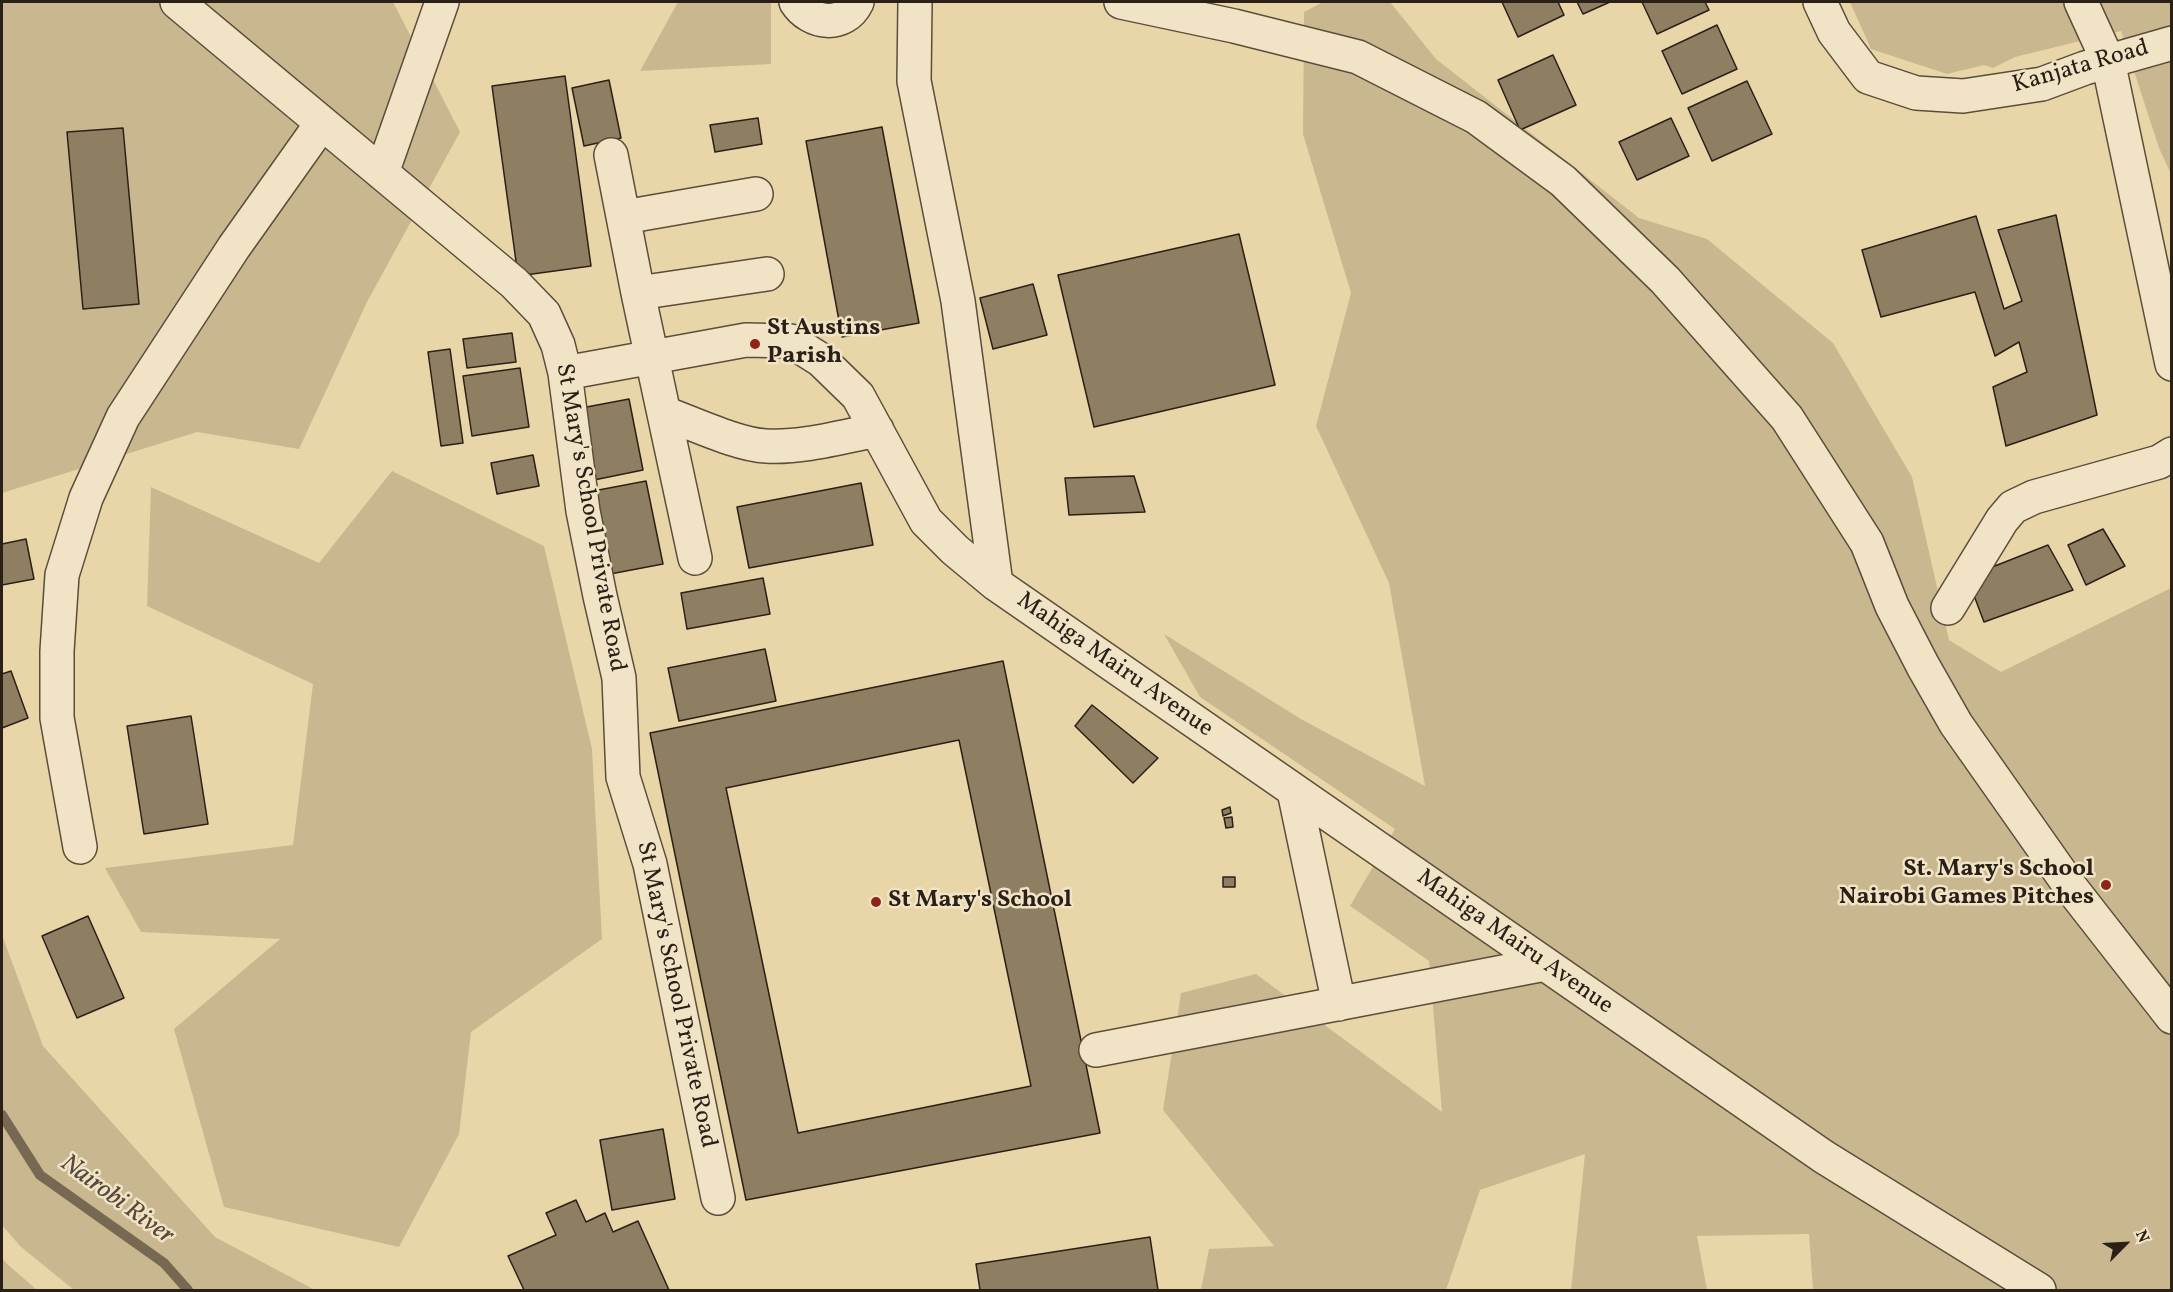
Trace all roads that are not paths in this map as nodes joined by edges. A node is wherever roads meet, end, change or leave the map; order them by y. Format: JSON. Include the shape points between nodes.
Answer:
{"nodes":[{"id":1,"x":177,"y":2,"type":"edge"},
{"id":2,"x":442,"y":2,"type":"edge"},
{"id":3,"x":796,"y":2,"type":"edge"},
{"id":4,"x":857,"y":2,"type":"edge"},
{"id":5,"x":915,"y":2,"type":"edge"},
{"id":6,"x":1121,"y":2,"type":"edge"},
{"id":7,"x":1820,"y":2,"type":"edge"},
{"id":8,"x":2081,"y":2,"type":"edge"},
{"id":9,"x":2172,"y":43,"type":"edge"},
{"id":10,"x":2108,"y":61,"type":"junction"},
{"id":11,"x":322,"y":123,"type":"junction"},
{"id":12,"x":611,"y":155,"type":"dead end"},
{"id":13,"x":382,"y":173,"type":"junction"},
{"id":14,"x":756,"y":194,"type":"dead end"},
{"id":15,"x":624,"y":217,"type":"junction"},
{"id":16,"x":766,"y":274,"type":"dead end"},
{"id":17,"x":638,"y":293,"type":"junction"},
{"id":18,"x":652,"y":358,"type":"junction"},
{"id":19,"x":2172,"y":364,"type":"edge"},
{"id":20,"x":566,"y":373,"type":"junction"},
{"id":21,"x":664,"y":413,"type":"junction"},
{"id":22,"x":877,"y":430,"type":"junction"},
{"id":23,"x":2172,"y":454,"type":"edge"},
{"id":24,"x":695,"y":558,"type":"dead end"},
{"id":25,"x":996,"y":584,"type":"junction"},
{"id":26,"x":1948,"y":608,"type":"dead end"},
{"id":27,"x":1294,"y":791,"type":"junction"},
{"id":28,"x":80,"y":847,"type":"dead end"},
{"id":29,"x":1545,"y":964,"type":"junction"},
{"id":30,"x":1339,"y":1004,"type":"junction"},
{"id":31,"x":2172,"y":1017,"type":"edge"},
{"id":32,"x":1096,"y":1050,"type":"dead end"},
{"id":33,"x":718,"y":1198,"type":"dead end"},
{"id":34,"x":2039,"y":1290,"type":"edge"}],
"edges":[{"from":1,"to":11,"type":"street","name":"St Mary's School Private Road"},
{"from":2,"to":13,"type":"street"},
{"from":3,"to":4,"type":"street","via":[[814,19],[828,21],[842,18]]},
{"from":5,"to":25,"type":"street","via":[[914,81],[958,301]]},
{"from":6,"to":31,"type":"street","via":[[1358,57],[1476,117],[1563,181],[1665,280],[1787,418],[1867,543],[1892,606],[1956,724],[2072,889]]},
{"from":7,"to":10,"type":"street","name":"Kanjata Road","via":[[1834,32],[1868,77],[1916,93],[1963,96],[2042,84]]},
{"from":8,"to":10,"type":"street"},
{"from":9,"to":10,"type":"street","name":"Kanjata Road"},
{"from":10,"to":19,"type":"street"},
{"from":11,"to":13,"type":"street","name":"St Mary's School Private Road"},
{"from":11,"to":28,"type":"street","via":[[234,247],[123,417],[86,498],[62,575],[57,651],[57,718]]},
{"from":12,"to":15,"type":"street"},
{"from":13,"to":20,"type":"street","name":"St Mary's School Private Road","via":[[514,283],[544,314]]},
{"from":14,"to":15,"type":"street"},
{"from":15,"to":17,"type":"street"},
{"from":16,"to":17,"type":"street"},
{"from":17,"to":18,"type":"street"},
{"from":18,"to":20,"type":"street","name":"Mahiga Mairu Avenue"},
{"from":18,"to":21,"type":"street"},
{"from":18,"to":22,"type":"street","name":"Mahiga Mairu Avenue","via":[[746,340],[791,341],[821,360],[858,396]]},
{"from":20,"to":33,"type":"street","name":"St Mary's School Private Road","via":[[584,511],[619,678],[623,777],[650,864]]},
{"from":21,"to":22,"type":"street","via":[[748,444],[766,446],[795,445]]},
{"from":21,"to":24,"type":"street"},
{"from":22,"to":25,"type":"street","name":"Mahiga Mairu Avenue","via":[[926,521]]},
{"from":23,"to":26,"type":"street","via":[[2159,462],[2034,497],[2013,507]]},
{"from":25,"to":27,"type":"street","name":"Mahiga Mairu Avenue"},
{"from":27,"to":29,"type":"street","name":"Mahiga Mairu Avenue"},
{"from":27,"to":30,"type":"street"},
{"from":29,"to":30,"type":"street"},
{"from":29,"to":34,"type":"street","name":"Mahiga Mairu Avenue","via":[[1824,1157]]},
{"from":30,"to":32,"type":"street"}]}
